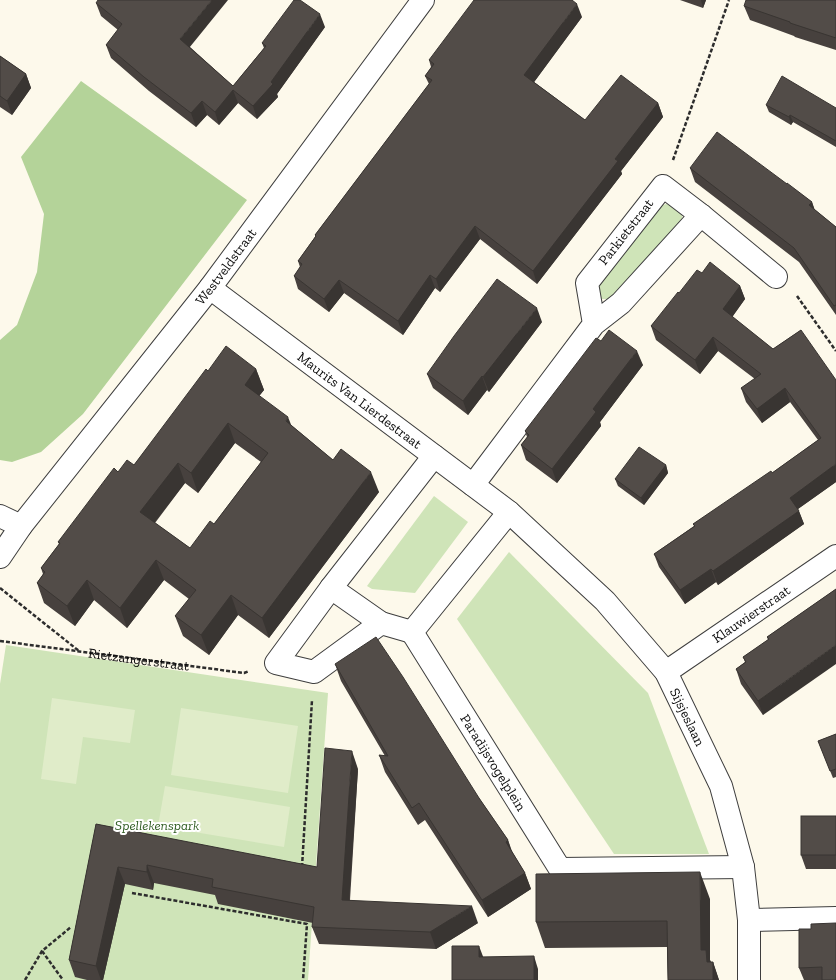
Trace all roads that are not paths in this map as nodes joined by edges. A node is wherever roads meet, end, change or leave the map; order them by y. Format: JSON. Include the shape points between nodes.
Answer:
{"nodes":[{"id":1,"x":423,"y":0,"type":"edge"},
{"id":2,"x":701,"y":215,"type":"junction"},
{"id":3,"x":776,"y":277,"type":"road end"},
{"id":4,"x":210,"y":288,"type":"junction"},
{"id":5,"x":594,"y":324,"type":"junction"},
{"id":6,"x":434,"y":456,"type":"junction"},
{"id":7,"x":473,"y":485,"type":"junction"},
{"id":8,"x":509,"y":512,"type":"junction"},
{"id":9,"x":0,"y":516,"type":"edge"},
{"id":10,"x":21,"y":526,"type":"junction"},
{"id":11,"x":836,"y":556,"type":"edge"},
{"id":12,"x":0,"y":557,"type":"edge"},
{"id":13,"x":331,"y":588,"type":"junction"},
{"id":14,"x":381,"y":623,"type":"junction"},
{"id":15,"x":412,"y":632,"type":"junction"},
{"id":16,"x":666,"y":672,"type":"junction"},
{"id":17,"x":743,"y":867,"type":"junction"},
{"id":18,"x":836,"y":918,"type":"edge"},
{"id":19,"x":749,"y":920,"type":"junction"},
{"id":20,"x":749,"y":980,"type":"edge"}],
"edges":[{"from":1,"to":4,"type":"street","name":"Westveldstraat"},
{"from":2,"to":3,"type":"street","name":"Parkietstraat"},
{"from":2,"to":5,"type":"street","via":[[622,304]]},
{"from":2,"to":5,"type":"street","name":"Parkietstraat","via":[[663,186],[587,283]]},
{"from":4,"to":6,"type":"street","name":"Maurits Van Lierdestraat"},
{"from":4,"to":10,"type":"street","name":"Westveldstraat"},
{"from":5,"to":7,"type":"street"},
{"from":6,"to":7,"type":"street","name":"Maurits Van Lierdestraat"},
{"from":6,"to":13,"type":"street"},
{"from":7,"to":8,"type":"street","name":"Maurits Van Lierdestraat"},
{"from":8,"to":15,"type":"street"},
{"from":8,"to":16,"type":"street","name":"Sijsjeslaan","via":[[605,601]]},
{"from":9,"to":10,"type":"street"},
{"from":10,"to":12,"type":"street","name":"Westveldstraat"},
{"from":11,"to":16,"type":"street","name":"Klauwierstraat"},
{"from":13,"to":14,"type":"street"},
{"from":13,"to":14,"type":"street","via":[[276,663],[314,672]]},
{"from":14,"to":15,"type":"street"},
{"from":15,"to":17,"type":"street","name":"Paradijsvogelplein","via":[[560,869]]},
{"from":16,"to":17,"type":"street","name":"Sijsjeslaan","via":[[721,786]]},
{"from":17,"to":19,"type":"street","name":"Sijsjeslaan"},
{"from":18,"to":19,"type":"street"},
{"from":19,"to":20,"type":"street","name":"Sijsjeslaan"}]}
